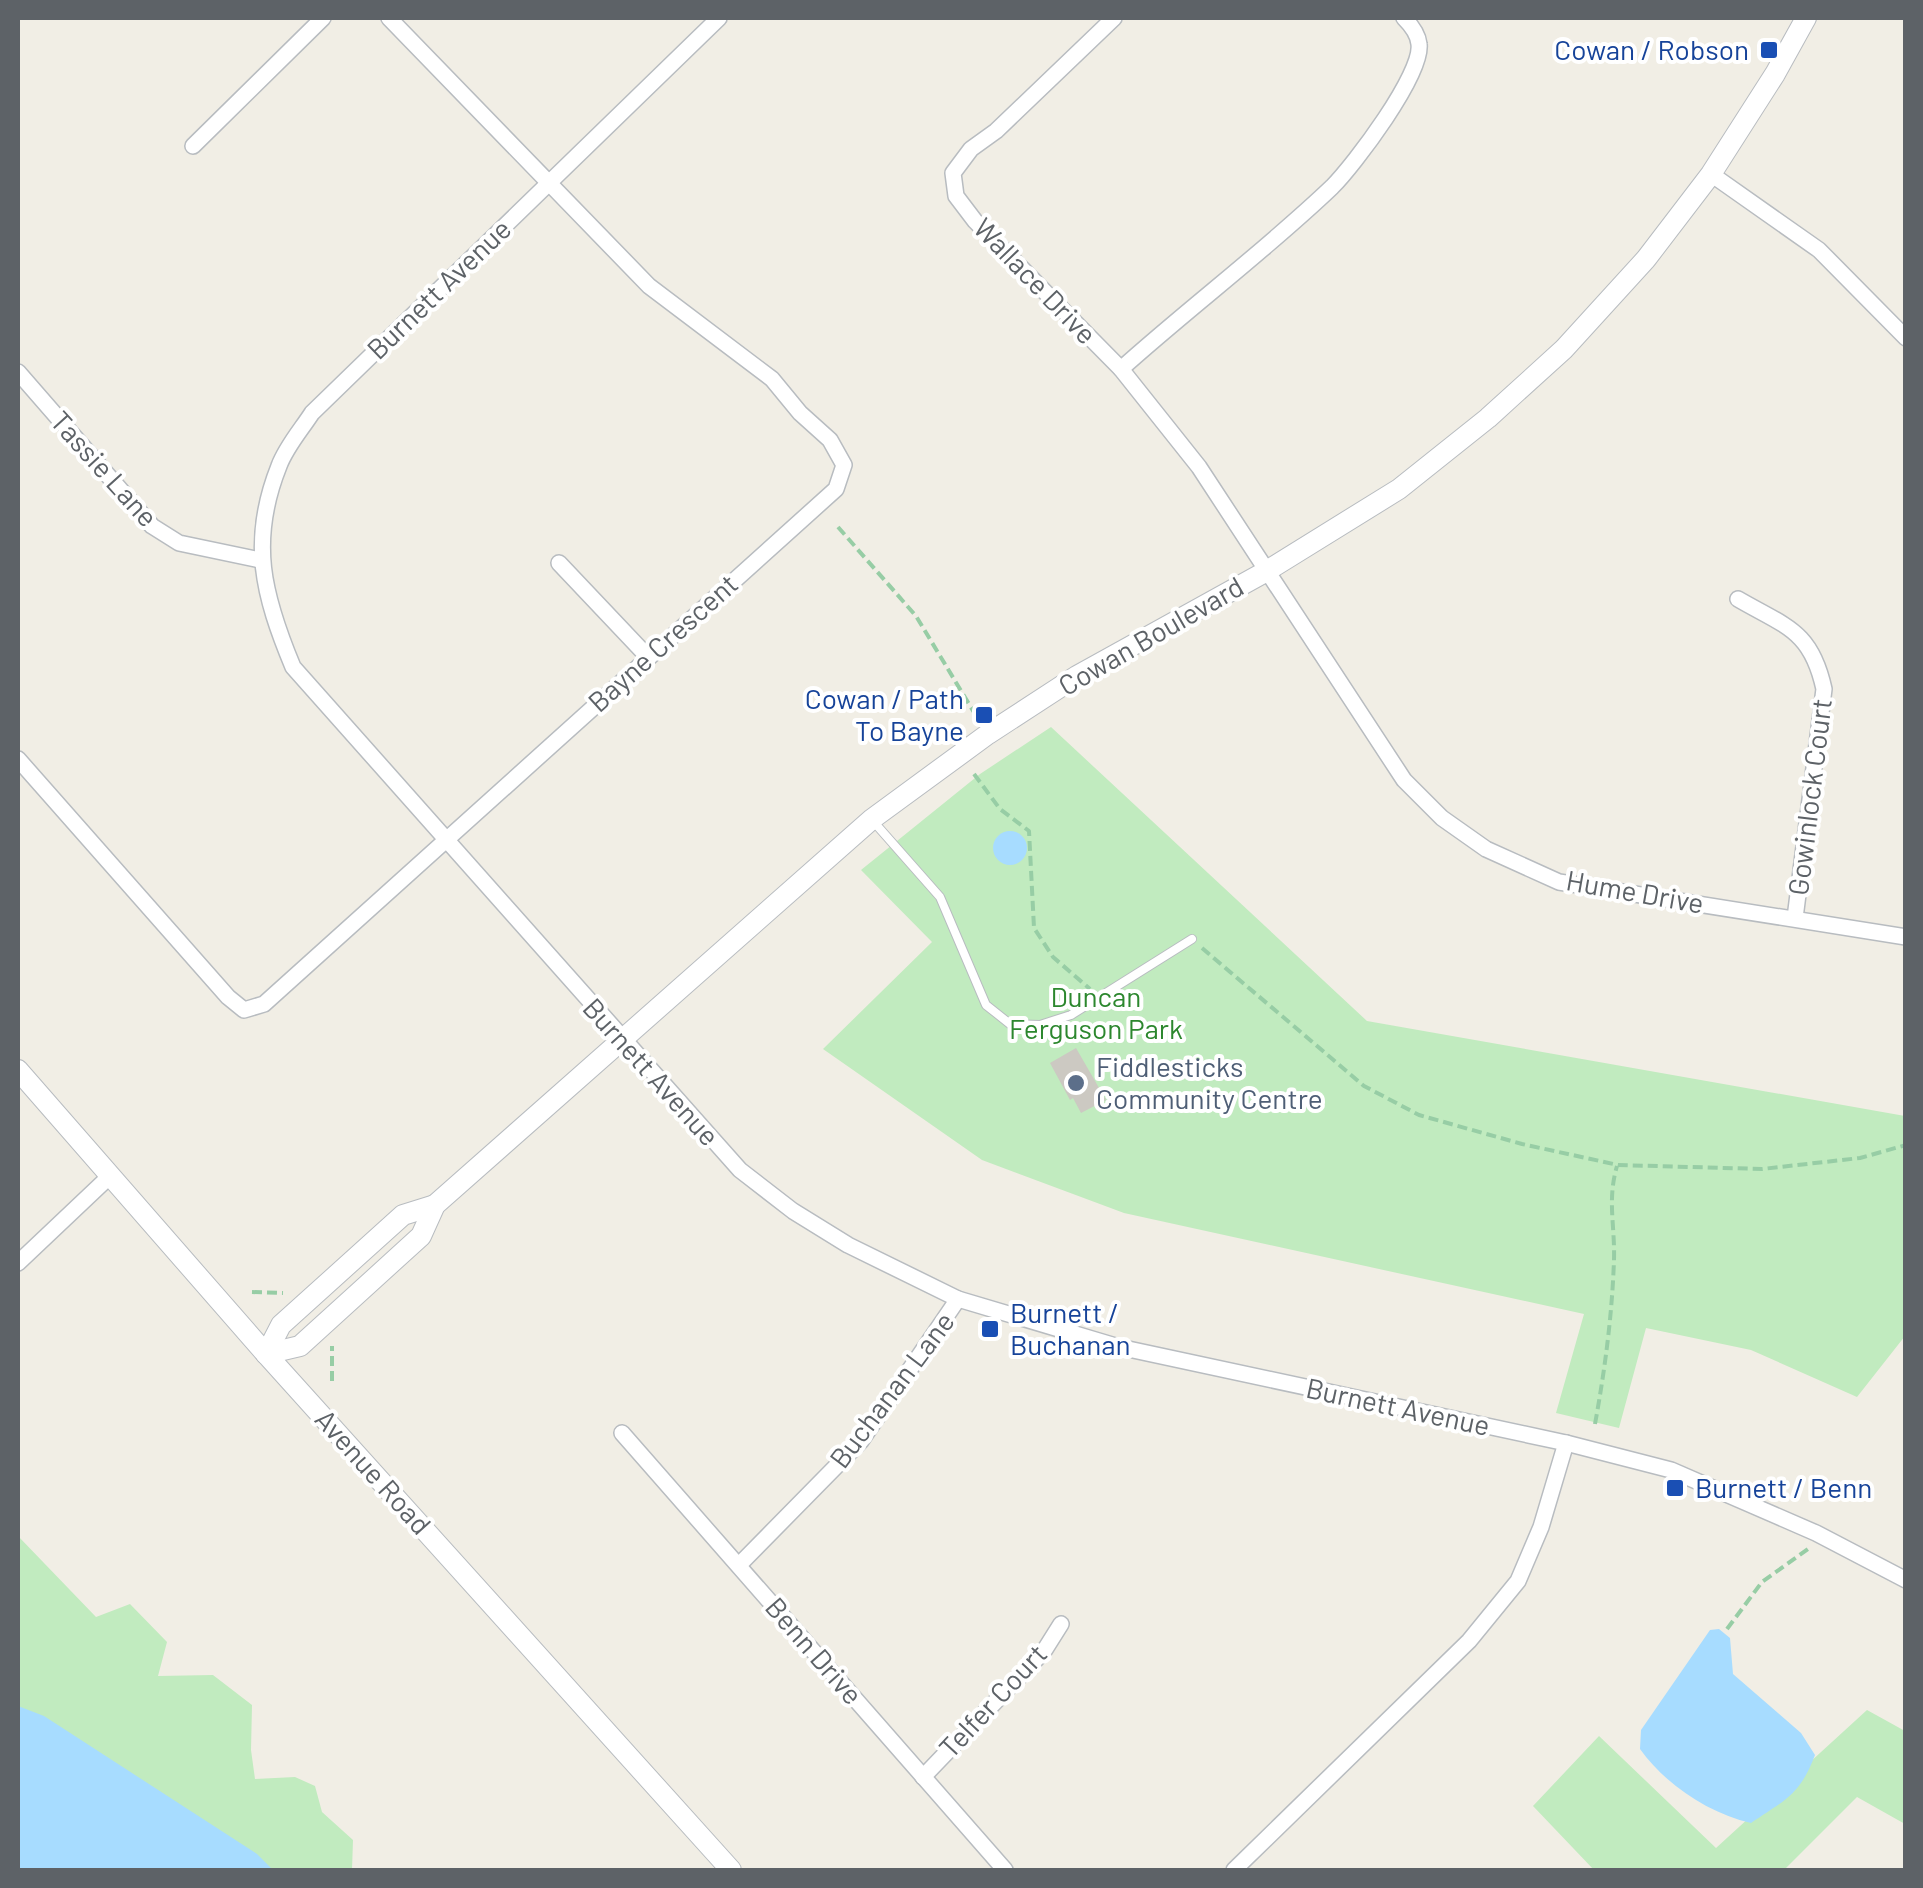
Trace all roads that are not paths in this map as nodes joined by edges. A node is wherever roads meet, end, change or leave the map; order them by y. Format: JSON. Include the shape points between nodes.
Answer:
{"nodes":[{"id":1,"x":322,"y":18,"type":"edge"},
{"id":2,"x":388,"y":18,"type":"edge"},
{"id":3,"x":719,"y":18,"type":"edge"},
{"id":4,"x":1114,"y":18,"type":"edge"},
{"id":5,"x":1404,"y":18,"type":"edge"},
{"id":6,"x":1806,"y":18,"type":"edge"},
{"id":7,"x":192,"y":146,"type":"dead end"},
{"id":8,"x":1712,"y":174,"type":"junction"},
{"id":9,"x":548,"y":182,"type":"junction"},
{"id":10,"x":1906,"y":338,"type":"edge"},
{"id":11,"x":1121,"y":369,"type":"junction"},
{"id":12,"x":18,"y":372,"type":"edge"},
{"id":13,"x":260,"y":560,"type":"junction"},
{"id":14,"x":559,"y":564,"type":"dead end"},
{"id":15,"x":1265,"y":572,"type":"junction"},
{"id":16,"x":1738,"y":599,"type":"dead end"},
{"id":17,"x":648,"y":657,"type":"junction"},
{"id":18,"x":18,"y":759,"type":"edge"},
{"id":19,"x":872,"y":819,"type":"junction"},
{"id":20,"x":444,"y":839,"type":"junction"},
{"id":21,"x":1795,"y":918,"type":"junction"},
{"id":22,"x":1906,"y":937,"type":"edge"},
{"id":23,"x":1192,"y":940,"type":"road end"},
{"id":24,"x":622,"y":1041,"type":"junction"},
{"id":25,"x":18,"y":1070,"type":"edge"},
{"id":26,"x":111,"y":1175,"type":"junction"},
{"id":27,"x":435,"y":1205,"type":"junction"},
{"id":28,"x":18,"y":1263,"type":"edge"},
{"id":29,"x":958,"y":1299,"type":"junction"},
{"id":30,"x":266,"y":1354,"type":"junction"},
{"id":31,"x":622,"y":1433,"type":"dead end"},
{"id":32,"x":1566,"y":1443,"type":"junction"},
{"id":33,"x":739,"y":1564,"type":"junction"},
{"id":34,"x":1906,"y":1580,"type":"edge"},
{"id":35,"x":1061,"y":1624,"type":"dead end"},
{"id":36,"x":923,"y":1776,"type":"junction"},
{"id":37,"x":731,"y":1870,"type":"edge"},
{"id":38,"x":1005,"y":1870,"type":"edge"},
{"id":39,"x":1234,"y":1870,"type":"edge"}],
"edges":[{"from":1,"to":7,"type":"street"},
{"from":2,"to":9,"type":"street","name":"Bayne Crescent"},
{"from":3,"to":9,"type":"street","name":"Burnett Avenue"},
{"from":4,"to":11,"type":"street","name":"Wallace Drive","via":[[971,149],[954,173],[956,196],[975,222]]},
{"from":5,"to":11,"type":"street","via":[[1419,44],[1415,67],[1379,129],[1334,185]]},
{"from":6,"to":8,"type":"street","name":"Cowan Boulevard"},
{"from":8,"to":10,"type":"street","via":[[1820,250]]},
{"from":8,"to":15,"type":"street","name":"Cowan Boulevard","via":[[1646,260],[1488,418],[1399,489]]},
{"from":9,"to":13,"type":"street","name":"Burnett Avenue","via":[[312,414],[280,462]]},
{"from":9,"to":17,"type":"street","name":"Bayne Crescent","via":[[648,286],[772,379],[830,440],[844,466],[836,490]]},
{"from":11,"to":15,"type":"street","name":"Wallace Drive","via":[[1199,467]]},
{"from":12,"to":13,"type":"street","name":"Tassie Lane","via":[[152,526],[179,543]]},
{"from":13,"to":20,"type":"street","name":"Burnett Avenue","via":[[293,667]]},
{"from":14,"to":17,"type":"street"},
{"from":15,"to":19,"type":"street","name":"Cowan Boulevard","via":[[1077,676]]},
{"from":15,"to":21,"type":"street","name":"Hume Drive","via":[[1404,780],[1486,849],[1559,882]]},
{"from":16,"to":21,"type":"street","name":"Gowinlock Court","via":[[1800,634],[1818,660],[1824,690]]},
{"from":17,"to":20,"type":"street","name":"Bayne Crescent"},
{"from":18,"to":20,"type":"street","name":"Bayne Crescent","via":[[244,1010],[264,1004]]},
{"from":19,"to":23,"type":"lane","via":[[940,898],[986,1005],[1010,1024],[1040,1025],[1071,1015]]},
{"from":19,"to":24,"type":"street","name":"Cowan Boulevard"},
{"from":20,"to":24,"type":"street","name":"Burnett Avenue"},
{"from":21,"to":22,"type":"street","name":"Hume Drive"},
{"from":24,"to":27,"type":"street","name":"Cowan Boulevard"},
{"from":24,"to":29,"type":"street","name":"Burnett Avenue","via":[[740,1170],[793,1211]]},
{"from":25,"to":26,"type":"street","name":"Avenue Road"},
{"from":26,"to":28,"type":"street"},
{"from":26,"to":30,"type":"street","name":"Avenue Road"},
{"from":27,"to":30,"type":"street","name":"Cowan Boulevard","via":[[389,1227],[281,1325]]},
{"from":27,"to":30,"type":"street","name":"Cowan Boulevard","via":[[420,1236],[300,1346]]},
{"from":29,"to":32,"type":"street","name":"Burnett Avenue","via":[[1119,1347]]},
{"from":29,"to":33,"type":"street","name":"Buchanan Lane","via":[[862,1441]]},
{"from":30,"to":37,"type":"street","name":"Avenue Road"},
{"from":31,"to":33,"type":"street","name":"Benn Drive"},
{"from":32,"to":34,"type":"street","name":"Burnett Avenue","via":[[1671,1470]]},
{"from":32,"to":39,"type":"street","via":[[1518,1581],[1469,1641]]},
{"from":33,"to":36,"type":"street","name":"Benn Drive"},
{"from":35,"to":36,"type":"street","name":"Telfer Court","via":[[1044,1651]]},
{"from":36,"to":38,"type":"street","name":"Benn Drive"}]}
